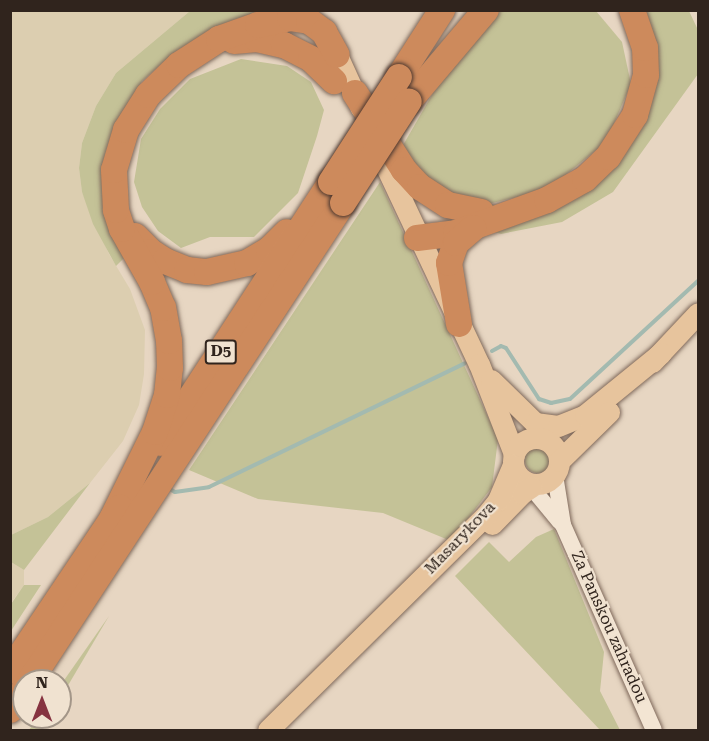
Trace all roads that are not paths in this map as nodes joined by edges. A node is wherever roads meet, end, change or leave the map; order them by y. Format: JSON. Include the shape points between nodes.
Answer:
{"nodes":[{"id":1,"x":442,"y":10,"type":"edge"},
{"id":2,"x":469,"y":10,"type":"edge"},
{"id":3,"x":486,"y":10,"type":"edge"},
{"id":4,"x":612,"y":10,"type":"edge"},
{"id":5,"x":632,"y":10,"type":"edge"},
{"id":6,"x":337,"y":55,"type":"joint"},
{"id":7,"x":186,"y":60,"type":"junction"},
{"id":8,"x":644,"y":85,"type":"junction"},
{"id":9,"x":345,"y":87,"type":"junction"},
{"id":10,"x":409,"y":101,"type":"junction"},
{"id":11,"x":114,"y":186,"type":"junction"},
{"id":12,"x":337,"y":192,"type":"junction"},
{"id":13,"x":477,"y":220,"type":"junction"},
{"id":14,"x":417,"y":238,"type":"junction"},
{"id":15,"x":699,"y":313,"type":"edge"},
{"id":16,"x":459,"y":324,"type":"junction"},
{"id":17,"x":661,"y":353,"type":"junction"},
{"id":18,"x":478,"y":364,"type":"junction"},
{"id":19,"x":500,"y":391,"type":"junction"},
{"id":20,"x":539,"y":440,"type":"junction"},
{"id":21,"x":513,"y":459,"type":"junction"},
{"id":22,"x":557,"y":468,"type":"junction"},
{"id":23,"x":535,"y":490,"type":"junction"},
{"id":24,"x":111,"y":521,"type":"junction"},
{"id":25,"x":563,"y":525,"type":"junction"},
{"id":26,"x":398,"y":604,"type":"junction"},
{"id":27,"x":38,"y":669,"type":"edge"},
{"id":28,"x":10,"y":671,"type":"edge"},
{"id":29,"x":268,"y":730,"type":"edge"},
{"id":30,"x":654,"y":730,"type":"edge"}],
"edges":[{"from":1,"to":12,"type":"highway","number":"D5","bridge":true,"via":[[399,77]]},
{"from":2,"to":10,"type":"highway","number":"D5"},
{"from":3,"to":10,"type":"highway"},
{"from":4,"to":8,"type":"highway","via":[[633,40]]},
{"from":5,"to":8,"type":"highway","via":[[647,56]]},
{"from":6,"to":7,"type":"highway","via":[[319,27],[290,18],[229,35]]},
{"from":6,"to":9,"type":"main road"},
{"from":7,"to":9,"type":"highway","via":[[232,42],[266,40],[302,53]]},
{"from":7,"to":11,"type":"highway","via":[[155,88],[131,120],[117,154]]},
{"from":8,"to":13,"type":"highway","via":[[628,130],[608,157],[572,187],[533,206]]},
{"from":9,"to":13,"type":"highway","via":[[420,187]]},
{"from":9,"to":14,"type":"main road"},
{"from":10,"to":12,"type":"highway","number":"D5","bridge":true},
{"from":11,"to":12,"type":"highway","via":[[128,225],[151,252],[180,268],[207,272],[238,267],[269,250]]},
{"from":11,"to":24,"type":"highway","via":[[119,221],[163,308],[170,368],[167,395],[155,432]]},
{"from":12,"to":24,"type":"highway","number":"D5"},
{"from":12,"to":27,"type":"highway","number":"D5"},
{"from":13,"to":14,"type":"highway","via":[[442,220]]},
{"from":13,"to":16,"type":"highway","via":[[456,243],[449,263]]},
{"from":14,"to":16,"type":"main road"},
{"from":15,"to":17,"type":"main road"},
{"from":16,"to":18,"type":"main road"},
{"from":17,"to":19,"type":"main road","via":[[585,415],[567,424],[535,423]]},
{"from":17,"to":20,"type":"main road","via":[[586,424]]},
{"from":17,"to":22,"type":"main road","via":[[632,392],[580,437]]},
{"from":18,"to":19,"type":"main road"},
{"from":18,"to":21,"type":"main road"},
{"from":19,"to":20,"type":"main road","via":[[513,415]]},
{"from":20,"to":21,"type":"main road","via":[[522,443]]},
{"from":20,"to":22,"type":"main road","via":[[556,449]]},
{"from":21,"to":23,"type":"main road","via":[[519,478]]},
{"from":21,"to":26,"type":"main road","name":"Masarykova","via":[[498,500]]},
{"from":22,"to":23,"type":"main road"},
{"from":22,"to":25,"type":"street","name":"Za Panskou zahradou"},
{"from":23,"to":25,"type":"street","name":"Za Panskou zahradou"},
{"from":23,"to":26,"type":"main road","name":"Masarykova","via":[[525,502],[507,509],[429,582]]},
{"from":24,"to":28,"type":"highway","number":"D5"},
{"from":25,"to":30,"type":"street","name":"Za Panskou zahradou"},
{"from":26,"to":29,"type":"main road","name":"Masarykova"}]}
